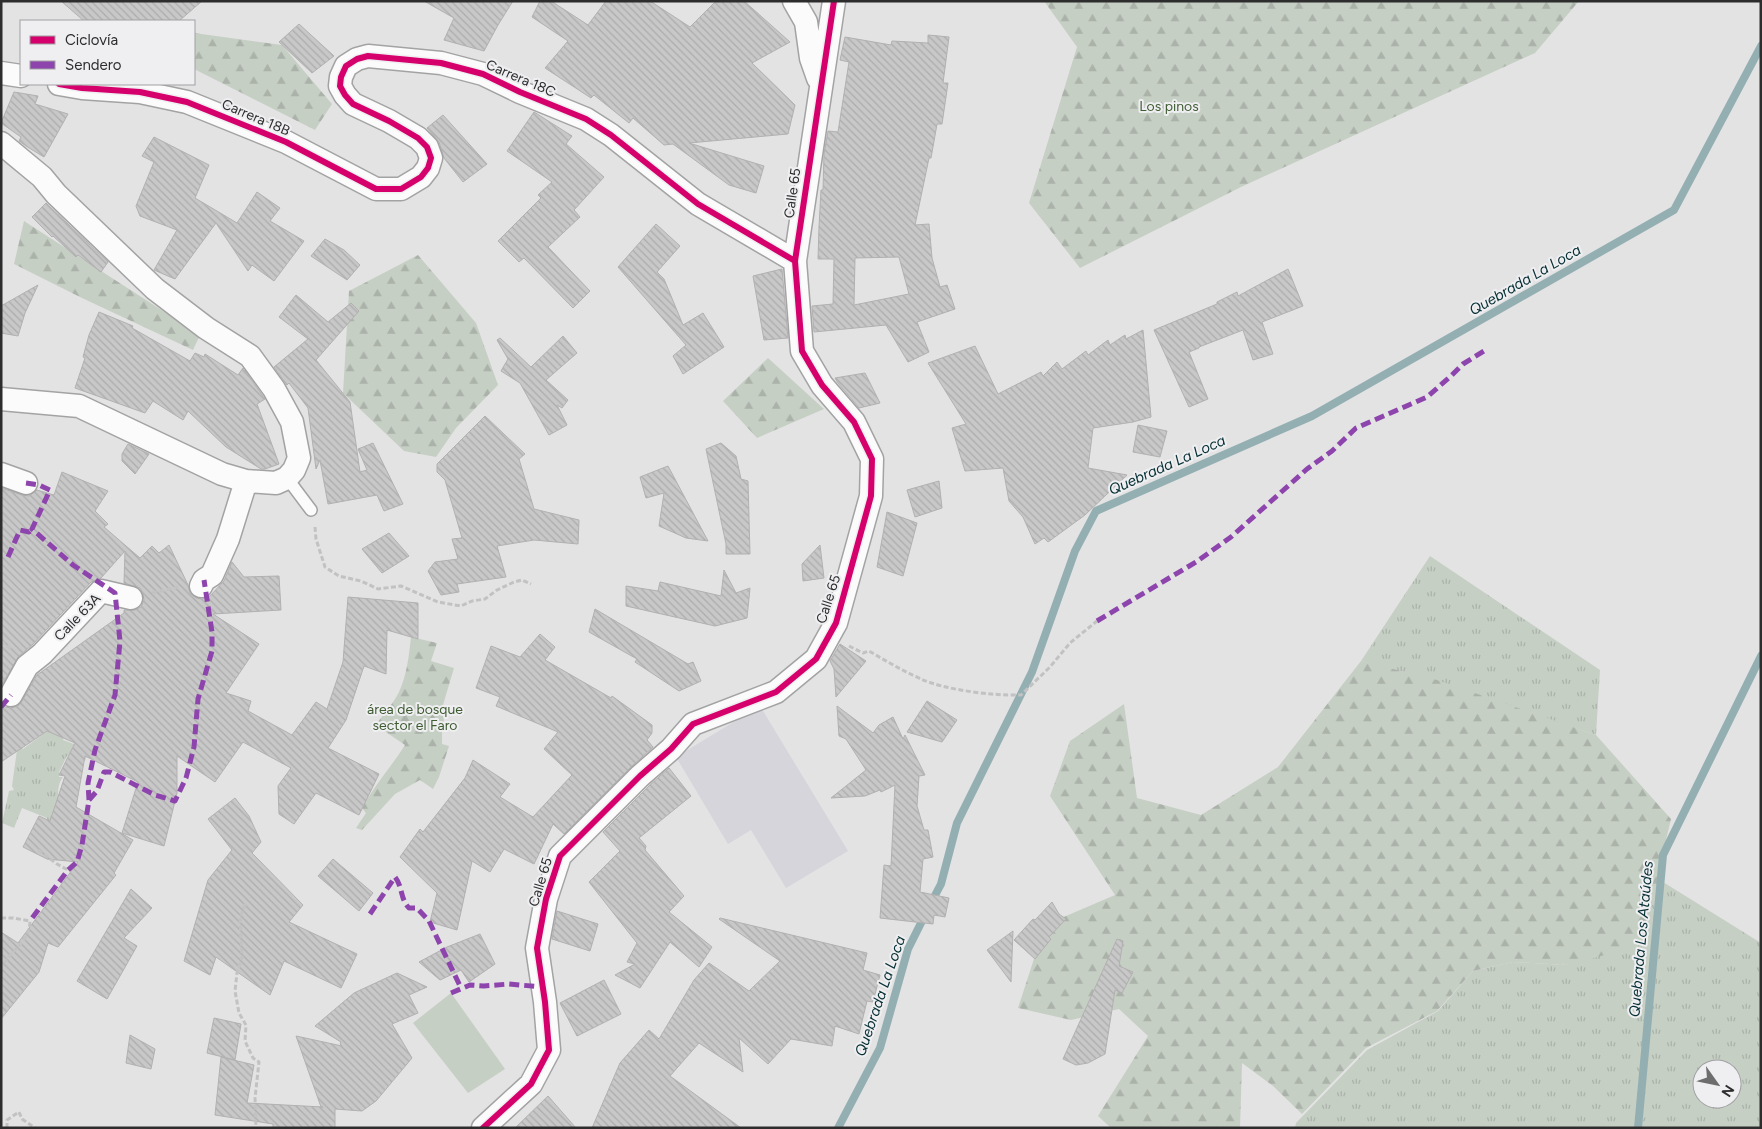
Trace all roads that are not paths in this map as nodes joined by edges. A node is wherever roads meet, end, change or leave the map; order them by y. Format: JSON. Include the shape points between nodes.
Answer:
{"nodes":[{"id":1,"x":794,"y":1,"type":"edge"},
{"id":2,"x":834,"y":1,"type":"edge"},
{"id":3,"x":1,"y":73,"type":"edge"},
{"id":4,"x":20,"y":76,"type":"edge"},
{"id":5,"x":66,"y":85,"type":"edge"},
{"id":6,"x":820,"y":86,"type":"junction"},
{"id":7,"x":1,"y":144,"type":"edge"},
{"id":8,"x":428,"y":168,"type":"joint"},
{"id":9,"x":795,"y":261,"type":"junction"},
{"id":10,"x":1,"y":399,"type":"edge"},
{"id":11,"x":1,"y":474,"type":"edge"},
{"id":12,"x":286,"y":478,"type":"junction"},
{"id":13,"x":246,"y":481,"type":"junction"},
{"id":14,"x":26,"y":483,"type":"dead end"},
{"id":15,"x":312,"y":510,"type":"road end"},
{"id":16,"x":201,"y":586,"type":"road end"},
{"id":17,"x":132,"y":598,"type":"road end"},
{"id":18,"x":11,"y":695,"type":"dead end"},
{"id":19,"x":483,"y":1128,"type":"edge"}],
"edges":[{"from":1,"to":6,"type":"street","via":[[806,22]]},
{"from":2,"to":6,"type":"street","name":"Calle 65"},
{"from":3,"to":4,"type":"street"},
{"from":5,"to":8,"type":"street","name":"Carrera 18B","via":[[140,92],[187,102],[286,142],[376,189],[401,190],[421,177]]},
{"from":6,"to":9,"type":"street","name":"Calle 65"},
{"from":7,"to":12,"type":"street","via":[[42,177],[155,289],[250,356],[274,389],[292,422],[299,458]]},
{"from":8,"to":9,"type":"street","name":"Carrera 18C","via":[[431,158],[427,147],[418,138],[353,104],[344,95],[340,86],[346,66],[368,56],[441,63],[483,74],[586,119],[698,204]]},
{"from":9,"to":19,"type":"street","name":"Calle 65","via":[[802,351],[822,384],[854,422],[872,459],[870,496],[836,623],[816,659],[776,692],[693,724],[560,856],[546,899],[537,948],[549,1050],[531,1084]]},
{"from":10,"to":13,"type":"street","via":[[79,406],[222,474]]},
{"from":11,"to":14,"type":"street"},
{"from":12,"to":13,"type":"street","via":[[276,483]]},
{"from":12,"to":15,"type":"lane"},
{"from":13,"to":16,"type":"street","via":[[228,539],[212,576]]},
{"from":17,"to":18,"type":"street","name":"Calle 63A","via":[[101,591],[27,666]]}]}
